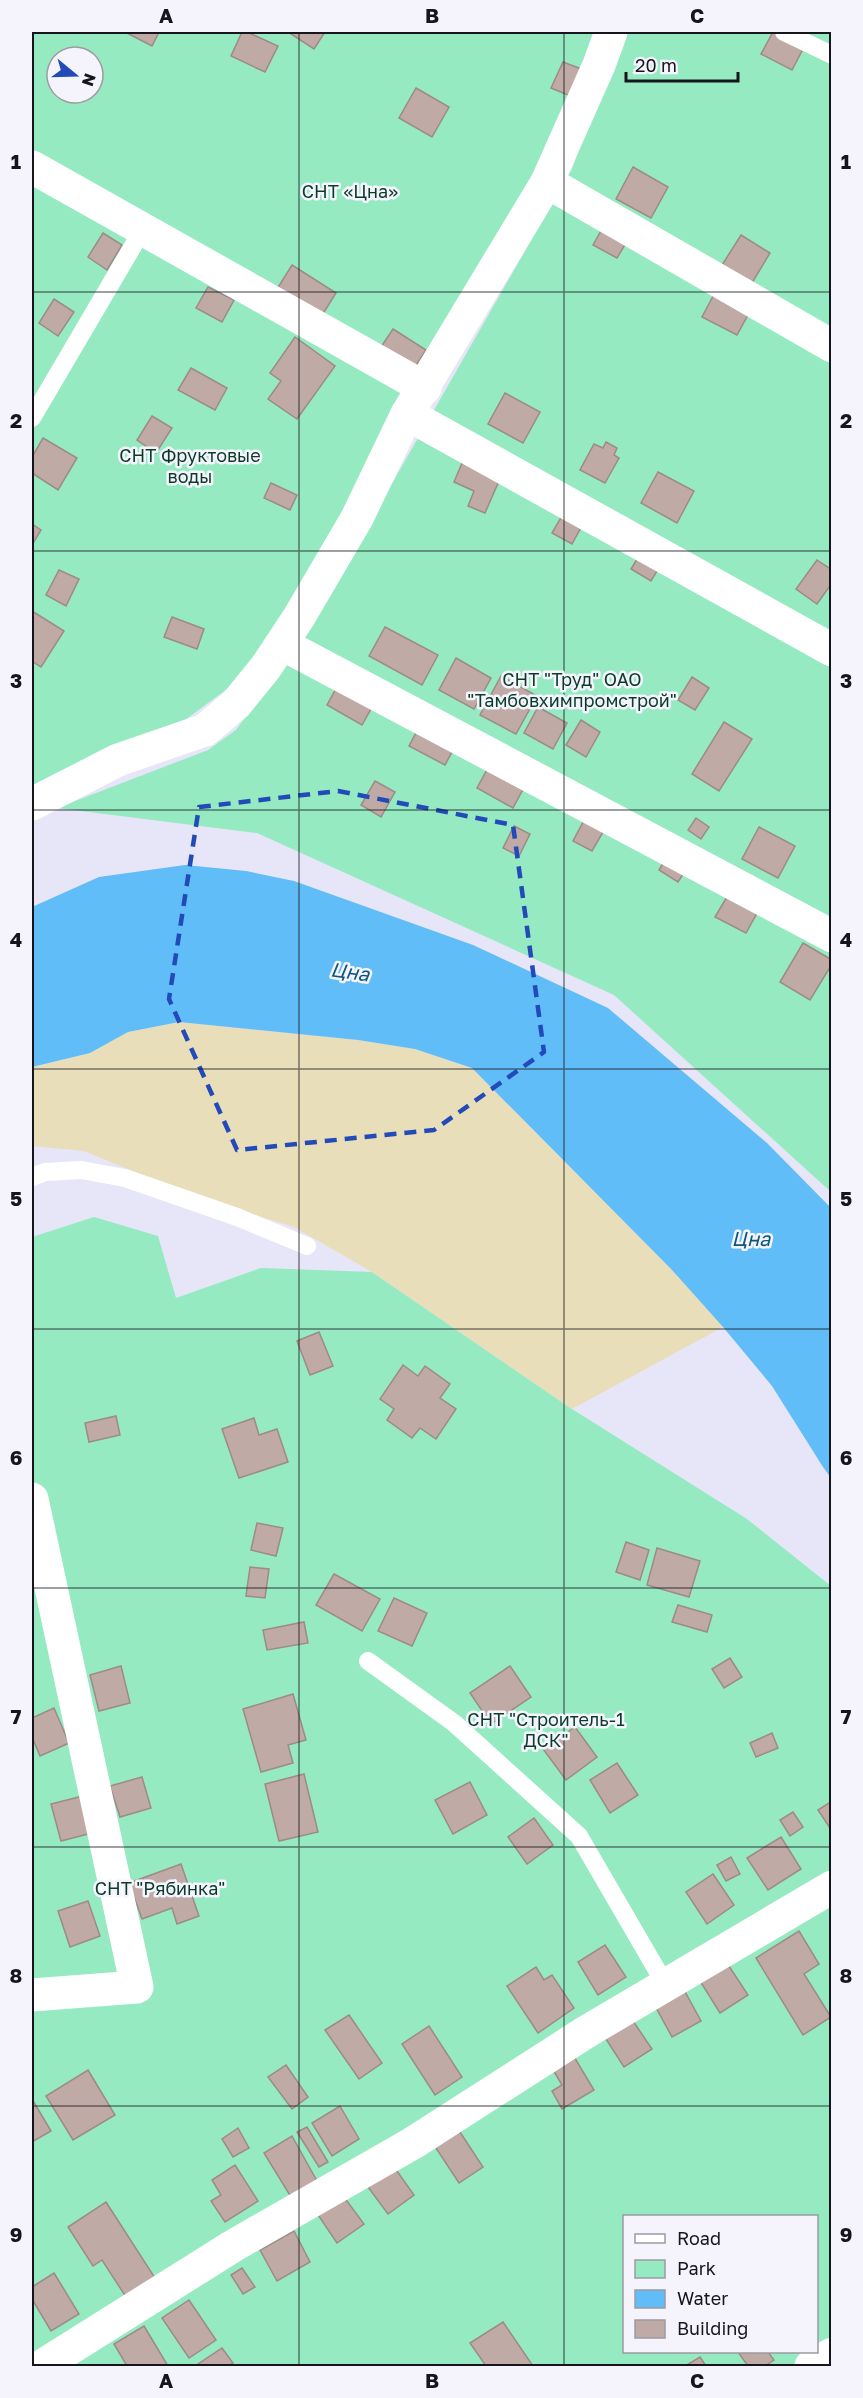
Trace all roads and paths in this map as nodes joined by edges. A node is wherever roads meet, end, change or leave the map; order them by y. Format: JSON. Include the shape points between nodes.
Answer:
{"nodes":[{"id":1,"x":611,"y":32,"type":"edge"},
{"id":2,"x":784,"y":32,"type":"edge"},
{"id":3,"x":831,"y":55,"type":"edge"},
{"id":4,"x":32,"y":166,"type":"edge"},
{"id":5,"x":547,"y":182,"type":"junction"},
{"id":6,"x":142,"y":229,"type":"junction"},
{"id":7,"x":831,"y":345,"type":"edge"},
{"id":8,"x":416,"y":401,"type":"junction"},
{"id":9,"x":32,"y":418,"type":"edge"},
{"id":10,"x":282,"y":644,"type":"junction"},
{"id":11,"x":831,"y":650,"type":"edge"},
{"id":12,"x":32,"y":804,"type":"edge"},
{"id":13,"x":831,"y":936,"type":"edge"},
{"id":14,"x":32,"y":1177,"type":"edge"},
{"id":15,"x":307,"y":1246,"type":"dead end"},
{"id":16,"x":32,"y":1499,"type":"edge"},
{"id":17,"x":368,"y":1661,"type":"dead end"},
{"id":18,"x":831,"y":1887,"type":"edge"},
{"id":19,"x":665,"y":1984,"type":"junction"},
{"id":20,"x":32,"y":1995,"type":"edge"},
{"id":21,"x":831,"y":2354,"type":"edge"},
{"id":22,"x":42,"y":2367,"type":"edge"},
{"id":23,"x":811,"y":2367,"type":"edge"}],
"edges":[{"from":1,"to":5,"type":"street"},
{"from":2,"to":3,"type":"lane"},
{"from":4,"to":6,"type":"street"},
{"from":5,"to":7,"type":"street"},
{"from":5,"to":8,"type":"street"},
{"from":6,"to":8,"type":"street"},
{"from":6,"to":9,"type":"lane"},
{"from":8,"to":10,"type":"street","via":[[357,518]]},
{"from":8,"to":11,"type":"street"},
{"from":10,"to":12,"type":"street","via":[[236,704],[205,730],[118,760]]},
{"from":10,"to":13,"type":"street"},
{"from":14,"to":15,"type":"lane","via":[[45,1172],[81,1170],[125,1178]]},
{"from":16,"to":20,"type":"street","via":[[137,1987]]},
{"from":17,"to":19,"type":"lane","via":[[454,1723],[579,1836]]},
{"from":18,"to":19,"type":"street"},
{"from":19,"to":22,"type":"street","via":[[413,2143],[233,2246]]},
{"from":21,"to":23,"type":"street"}]}
